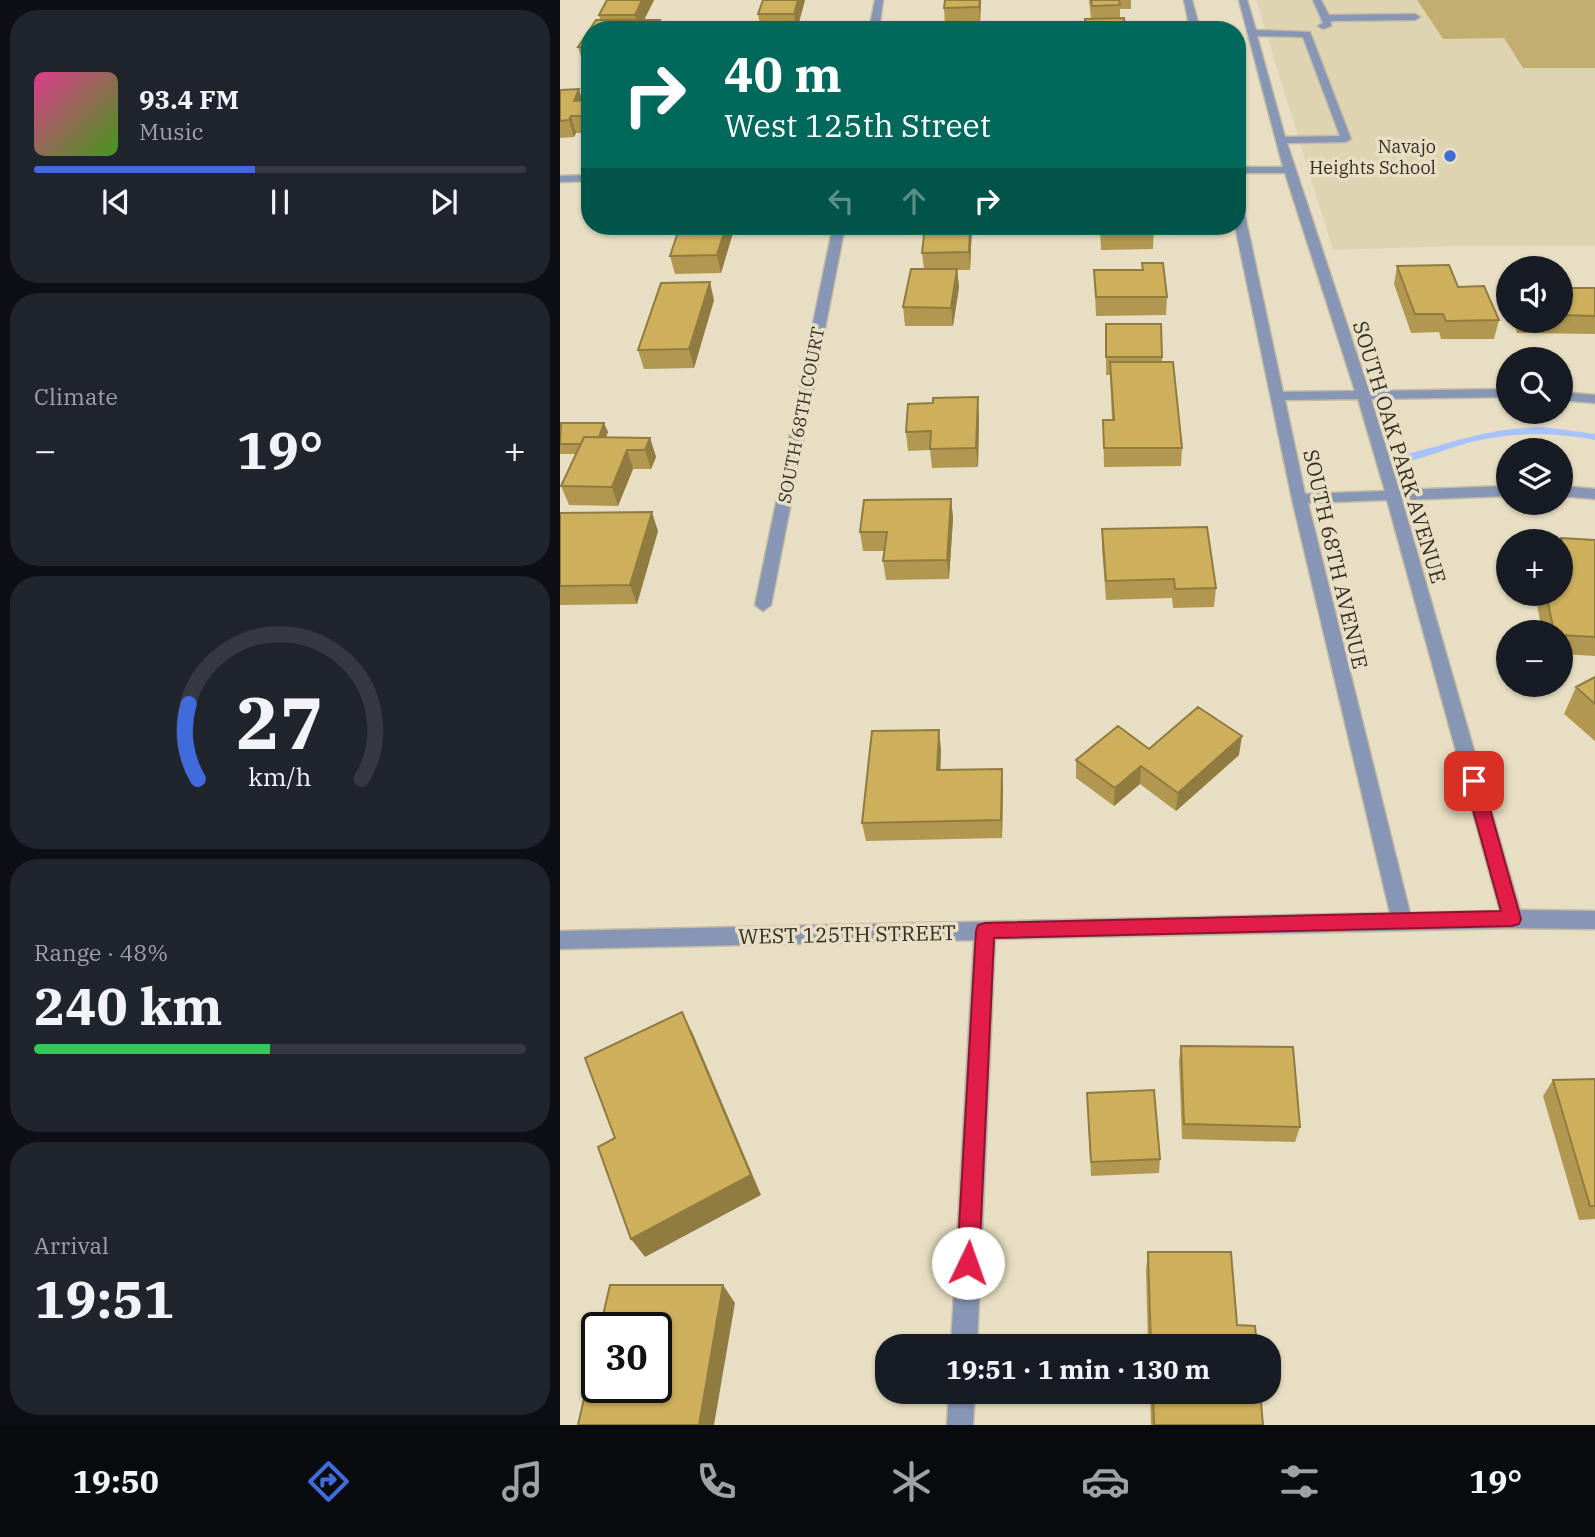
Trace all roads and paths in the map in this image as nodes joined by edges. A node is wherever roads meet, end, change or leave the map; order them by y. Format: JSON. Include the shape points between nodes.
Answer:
{"nodes":[{"id":1,"x":879,"y":0,"type":"edge"},
{"id":2,"x":1188,"y":0,"type":"edge"},
{"id":3,"x":1243,"y":0,"type":"edge"},
{"id":4,"x":1317,"y":0,"type":"edge"},
{"id":5,"x":1415,"y":17,"type":"dead end"},
{"id":6,"x":1325,"y":18,"type":"junction"},
{"id":7,"x":876,"y":21,"type":"edge"},
{"id":8,"x":1193,"y":21,"type":"edge"},
{"id":9,"x":1252,"y":33,"type":"junction"},
{"id":10,"x":1307,"y":34,"type":"junction"},
{"id":11,"x":1282,"y":140,"type":"junction"},
{"id":12,"x":1246,"y":170,"type":"edge"},
{"id":13,"x":1289,"y":170,"type":"junction"},
{"id":14,"x":560,"y":178,"type":"edge"},
{"id":15,"x":581,"y":178,"type":"edge"},
{"id":16,"x":837,"y":235,"type":"edge"},
{"id":17,"x":1243,"y":235,"type":"edge"},
{"id":18,"x":1496,"y":393,"type":"edge"},
{"id":19,"x":1363,"y":394,"type":"junction"},
{"id":20,"x":1277,"y":396,"type":"junction"},
{"id":21,"x":1573,"y":397,"type":"edge"},
{"id":22,"x":1595,"y":399,"type":"edge"},
{"id":23,"x":1496,"y":491,"type":"edge"},
{"id":24,"x":1573,"y":492,"type":"edge"},
{"id":25,"x":1393,"y":494,"type":"junction"},
{"id":26,"x":1595,"y":494,"type":"edge"},
{"id":27,"x":1299,"y":499,"type":"junction"},
{"id":28,"x":763,"y":605,"type":"dead end"},
{"id":29,"x":1512,"y":919,"type":"junction"},
{"id":30,"x":1595,"y":920,"type":"edge"},
{"id":31,"x":1402,"y":921,"type":"junction"},
{"id":32,"x":985,"y":931,"type":"junction"},
{"id":33,"x":560,"y":940,"type":"edge"},
{"id":34,"x":965,"y":1334,"type":"edge"},
{"id":35,"x":961,"y":1404,"type":"edge"},
{"id":36,"x":960,"y":1425,"type":"edge"}],
"edges":[{"from":1,"to":7,"type":"street"},
{"from":2,"to":8,"type":"street"},
{"from":3,"to":9,"type":"street","name":"SOUTH OAK PARK AVENUE"},
{"from":4,"to":6,"type":"street"},
{"from":5,"to":6,"type":"street"},
{"from":6,"to":10,"type":"street","via":[[1328,24]]},
{"from":9,"to":10,"type":"street"},
{"from":9,"to":11,"type":"street","name":"SOUTH OAK PARK AVENUE"},
{"from":10,"to":11,"type":"street","via":[[1346,139]]},
{"from":11,"to":13,"type":"street","name":"SOUTH OAK PARK AVENUE"},
{"from":12,"to":13,"type":"street"},
{"from":13,"to":19,"type":"street","name":"SOUTH OAK PARK AVENUE"},
{"from":14,"to":15,"type":"street"},
{"from":16,"to":28,"type":"street","name":"SOUTH 68TH COURT"},
{"from":17,"to":20,"type":"street","name":"SOUTH 68TH AVENUE"},
{"from":18,"to":19,"type":"street"},
{"from":19,"to":20,"type":"street"},
{"from":19,"to":25,"type":"street","name":"SOUTH OAK PARK AVENUE"},
{"from":20,"to":27,"type":"street","name":"SOUTH 68TH AVENUE"},
{"from":21,"to":22,"type":"street"},
{"from":23,"to":25,"type":"street"},
{"from":24,"to":26,"type":"street"},
{"from":25,"to":27,"type":"street"},
{"from":25,"to":29,"type":"street","name":"SOUTH OAK PARK AVENUE"},
{"from":27,"to":31,"type":"street","name":"SOUTH 68TH AVENUE"},
{"from":29,"to":30,"type":"street","name":"WEST 125TH STREET"},
{"from":29,"to":31,"type":"street","name":"WEST 125TH STREET"},
{"from":31,"to":32,"type":"street","name":"WEST 125TH STREET"},
{"from":32,"to":33,"type":"street","name":"WEST 125TH STREET"},
{"from":32,"to":34,"type":"street"},
{"from":35,"to":36,"type":"street"}]}
